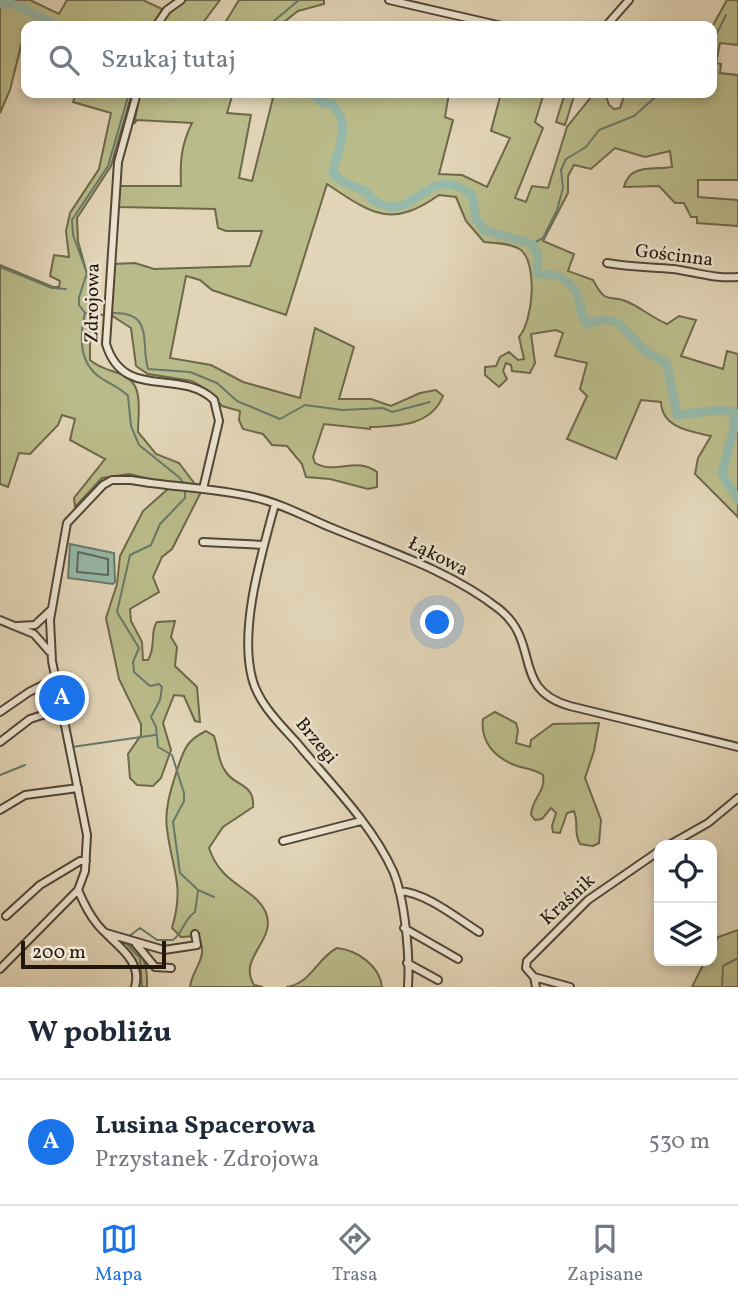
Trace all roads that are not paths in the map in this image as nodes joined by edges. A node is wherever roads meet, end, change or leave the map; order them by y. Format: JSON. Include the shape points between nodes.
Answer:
{"nodes":[{"id":1,"x":181,"y":0,"type":"edge"},
{"id":2,"x":389,"y":0,"type":"edge"},
{"id":3,"x":629,"y":0,"type":"edge"},
{"id":4,"x":430,"y":4,"type":"edge"},
{"id":5,"x":159,"y":21,"type":"edge"},
{"id":6,"x":486,"y":21,"type":"edge"},
{"id":7,"x":610,"y":21,"type":"edge"},
{"id":8,"x":137,"y":98,"type":"edge"},
{"id":9,"x":607,"y":263,"type":"dead end"},
{"id":10,"x":738,"y":277,"type":"edge"},
{"id":11,"x":203,"y":489,"type":"junction"},
{"id":12,"x":275,"y":505,"type":"junction"},
{"id":13,"x":203,"y":541,"type":"dead end"},
{"id":14,"x":264,"y":545,"type":"junction"},
{"id":15,"x":51,"y":610,"type":"junction"},
{"id":16,"x":0,"y":620,"type":"edge"},
{"id":17,"x":38,"y":623,"type":"junction"},
{"id":18,"x":18,"y":626,"type":"junction"},
{"id":19,"x":49,"y":626,"type":"junction"},
{"id":20,"x":49,"y":635,"type":"junction"},
{"id":21,"x":37,"y":636,"type":"junction"},
{"id":22,"x":50,"y":652,"type":"junction"},
{"id":23,"x":55,"y":679,"type":"junction"},
{"id":24,"x":61,"y":709,"type":"junction"},
{"id":25,"x":0,"y":712,"type":"edge"},
{"id":26,"x":0,"y":742,"type":"edge"},
{"id":27,"x":738,"y":747,"type":"edge"},
{"id":28,"x":78,"y":788,"type":"junction"},
{"id":29,"x":738,"y":798,"type":"edge"},
{"id":30,"x":0,"y":810,"type":"edge"},
{"id":31,"x":361,"y":821,"type":"junction"},
{"id":32,"x":678,"y":840,"type":"edge"},
{"id":33,"x":283,"y":841,"type":"dead end"},
{"id":34,"x":654,"y":854,"type":"edge"},
{"id":35,"x":86,"y":861,"type":"junction"},
{"id":36,"x":78,"y":890,"type":"junction"},
{"id":37,"x":398,"y":891,"type":"junction"},
{"id":38,"x":6,"y":916,"type":"dead end"},
{"id":39,"x":404,"y":928,"type":"junction"},
{"id":40,"x":478,"y":932,"type":"dead end"},
{"id":41,"x":105,"y":933,"type":"junction"},
{"id":42,"x":195,"y":934,"type":"dead end"},
{"id":43,"x":129,"y":941,"type":"junction"},
{"id":44,"x":458,"y":959,"type":"dead end"},
{"id":45,"x":407,"y":963,"type":"junction"},
{"id":46,"x":171,"y":968,"type":"dead end"},
{"id":47,"x":0,"y":969,"type":"edge"},
{"id":48,"x":534,"y":977,"type":"junction"},
{"id":49,"x":438,"y":980,"type":"dead end"},
{"id":50,"x":135,"y":987,"type":"edge"},
{"id":51,"x":408,"y":987,"type":"edge"},
{"id":52,"x":536,"y":987,"type":"edge"},
{"id":53,"x":570,"y":987,"type":"edge"}],
"edges":[{"from":1,"to":5,"type":"street"},
{"from":2,"to":4,"type":"street"},
{"from":3,"to":7,"type":"street"},
{"from":4,"to":6,"type":"street"},
{"from":8,"to":11,"type":"street","name":"Zdrojowa","via":[[118,162],[106,344],[109,356],[125,373],[147,381],[196,387],[214,400],[219,421]]},
{"from":9,"to":10,"type":"street","name":"Gościnna","via":[[711,278]]},
{"from":11,"to":12,"type":"street","name":"Łąkowa"},
{"from":11,"to":15,"type":"street","via":[[121,479],[95,491],[64,529]]},
{"from":12,"to":14,"type":"street","name":"Brzegi"},
{"from":12,"to":27,"type":"street","name":"Łąkowa","via":[[404,556],[489,602],[518,631],[533,682],[542,694],[561,703]]},
{"from":13,"to":14,"type":"street"},
{"from":14,"to":31,"type":"street","name":"Brzegi","via":[[249,644],[253,681],[271,712]]},
{"from":15,"to":17,"type":"street"},
{"from":15,"to":19,"type":"street"},
{"from":16,"to":18,"type":"street"},
{"from":17,"to":18,"type":"street"},
{"from":17,"to":19,"type":"street"},
{"from":17,"to":21,"type":"street"},
{"from":18,"to":21,"type":"street"},
{"from":19,"to":20,"type":"street"},
{"from":20,"to":21,"type":"street"},
{"from":20,"to":22,"type":"street"},
{"from":21,"to":22,"type":"street"},
{"from":22,"to":23,"type":"street"},
{"from":23,"to":24,"type":"street"},
{"from":23,"to":25,"type":"street"},
{"from":24,"to":26,"type":"street","via":[[30,719]]},
{"from":24,"to":28,"type":"street"},
{"from":28,"to":30,"type":"street","via":[[24,795]]},
{"from":28,"to":35,"type":"street","via":[[88,835]]},
{"from":29,"to":32,"type":"street"},
{"from":31,"to":33,"type":"street"},
{"from":31,"to":37,"type":"street","name":"Brzegi","via":[[381,849]]},
{"from":34,"to":48,"type":"street","name":"Kraśnik","via":[[570,916],[527,961],[526,968]]},
{"from":35,"to":36,"type":"street"},
{"from":35,"to":38,"type":"street","via":[[40,884]]},
{"from":36,"to":41,"type":"street"},
{"from":36,"to":47,"type":"street"},
{"from":37,"to":39,"type":"street","name":"Brzegi"},
{"from":37,"to":40,"type":"street","via":[[441,908]]},
{"from":39,"to":44,"type":"street"},
{"from":39,"to":45,"type":"street","name":"Brzegi"},
{"from":41,"to":43,"type":"street"},
{"from":41,"to":50,"type":"street","via":[[134,963]]},
{"from":42,"to":43,"type":"street","via":[[194,947],[164,950]]},
{"from":43,"to":46,"type":"street","via":[[155,967]]},
{"from":45,"to":49,"type":"street"},
{"from":45,"to":51,"type":"street","name":"Brzegi"},
{"from":48,"to":52,"type":"street","name":"Kraśnik"},
{"from":48,"to":53,"type":"street"}]}
